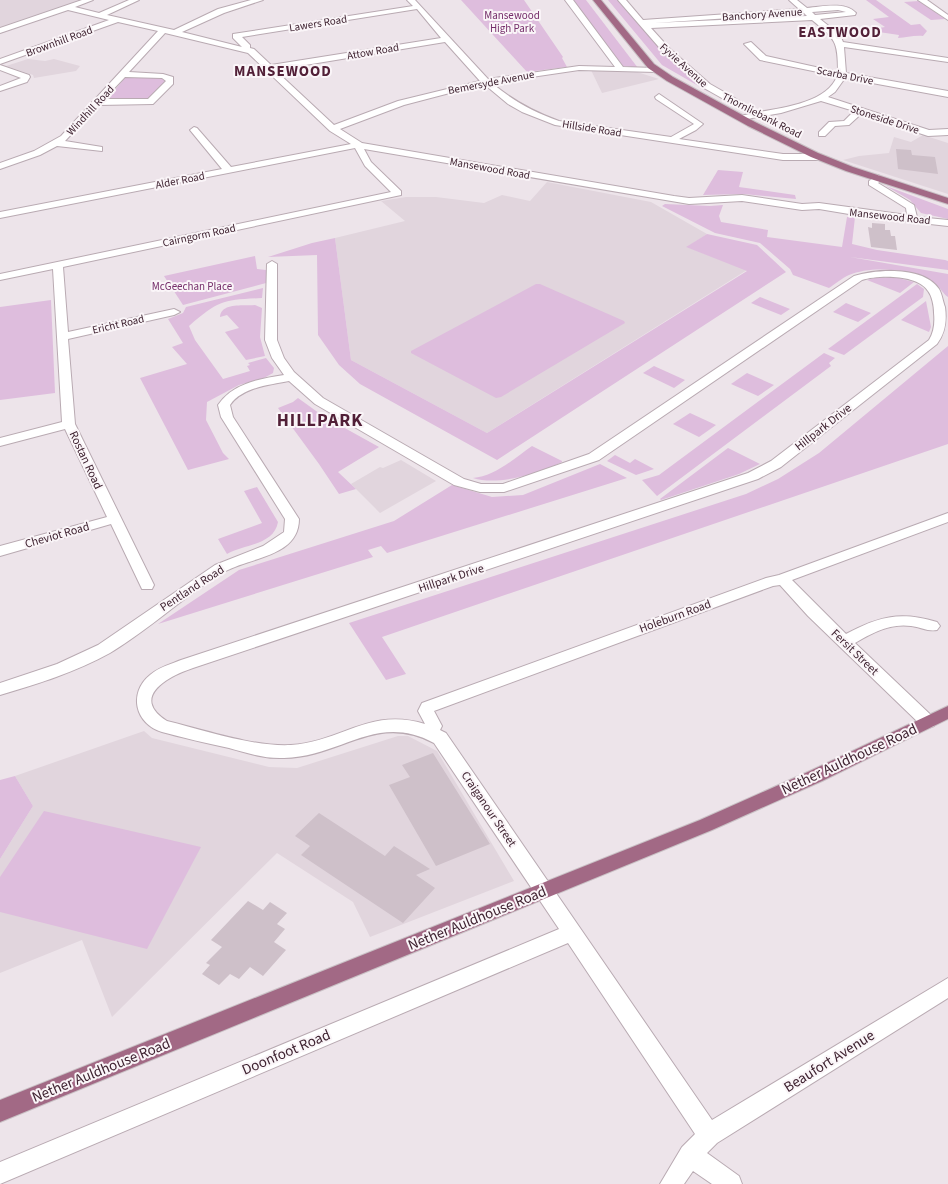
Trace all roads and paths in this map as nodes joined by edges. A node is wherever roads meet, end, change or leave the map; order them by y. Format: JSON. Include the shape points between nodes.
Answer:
{"nodes":[{"id":1,"x":89,"y":0,"type":"edge"},
{"id":2,"x":135,"y":0,"type":"edge"},
{"id":3,"x":259,"y":0,"type":"edge"},
{"id":4,"x":411,"y":0,"type":"edge"},
{"id":5,"x":568,"y":0,"type":"edge"},
{"id":6,"x":597,"y":0,"type":"edge"},
{"id":7,"x":622,"y":0,"type":"edge"},
{"id":8,"x":793,"y":0,"type":"edge"},
{"id":9,"x":925,"y":2,"type":"edge"},
{"id":10,"x":938,"y":4,"type":"dead end"},
{"id":11,"x":419,"y":7,"type":"junction"},
{"id":12,"x":70,"y":8,"type":"junction"},
{"id":13,"x":807,"y":11,"type":"junction"},
{"id":14,"x":100,"y":15,"type":"junction"},
{"id":15,"x":816,"y":18,"type":"junction"},
{"id":16,"x":948,"y":18,"type":"edge"},
{"id":17,"x":118,"y":20,"type":"junction"},
{"id":18,"x":643,"y":24,"type":"junction"},
{"id":19,"x":162,"y":30,"type":"junction"},
{"id":20,"x":0,"y":31,"type":"edge"},
{"id":21,"x":175,"y":33,"type":"junction"},
{"id":22,"x":447,"y":38,"type":"junction"},
{"id":23,"x":748,"y":44,"type":"dead end"},
{"id":24,"x":840,"y":44,"type":"junction"},
{"id":25,"x":246,"y":50,"type":"junction"},
{"id":26,"x":939,"y":50,"type":"dead end"},
{"id":27,"x":931,"y":58,"type":"junction"},
{"id":28,"x":948,"y":60,"type":"edge"},
{"id":29,"x":0,"y":62,"type":"edge"},
{"id":30,"x":0,"y":67,"type":"edge"},
{"id":31,"x":270,"y":68,"type":"junction"},
{"id":32,"x":620,"y":68,"type":"junction"},
{"id":33,"x":656,"y":70,"type":"junction"},
{"id":34,"x":122,"y":74,"type":"junction"},
{"id":35,"x":842,"y":75,"type":"junction"},
{"id":36,"x":484,"y":82,"type":"junction"},
{"id":37,"x":0,"y":89,"type":"edge"},
{"id":38,"x":948,"y":94,"type":"edge"},
{"id":39,"x":658,"y":97,"type":"dead end"},
{"id":40,"x":822,"y":98,"type":"junction"},
{"id":41,"x":97,"y":102,"type":"junction"},
{"id":42,"x":860,"y":110,"type":"junction"},
{"id":43,"x":758,"y":114,"type":"junction"},
{"id":44,"x":743,"y":118,"type":"junction"},
{"id":45,"x":194,"y":130,"type":"dead end"},
{"id":46,"x":333,"y":130,"type":"junction"},
{"id":47,"x":948,"y":132,"type":"edge"},
{"id":48,"x":822,"y":134,"type":"dead end"},
{"id":49,"x":673,"y":140,"type":"junction"},
{"id":50,"x":57,"y":143,"type":"junction"},
{"id":51,"x":359,"y":145,"type":"junction"},
{"id":52,"x":99,"y":150,"type":"dead end"},
{"id":53,"x":820,"y":157,"type":"junction"},
{"id":54,"x":0,"y":166,"type":"edge"},
{"id":55,"x":228,"y":170,"type":"junction"},
{"id":56,"x":878,"y":178,"type":"junction"},
{"id":57,"x":948,"y":201,"type":"edge"},
{"id":58,"x":0,"y":215,"type":"edge"},
{"id":59,"x":912,"y":217,"type":"junction"},
{"id":60,"x":948,"y":222,"type":"edge"},
{"id":61,"x":58,"y":264,"type":"junction"},
{"id":62,"x":272,"y":264,"type":"dead end"},
{"id":63,"x":0,"y":277,"type":"edge"},
{"id":64,"x":174,"y":312,"type":"dead end"},
{"id":65,"x":63,"y":336,"type":"junction"},
{"id":66,"x":293,"y":377,"type":"junction"},
{"id":67,"x":69,"y":424,"type":"junction"},
{"id":68,"x":0,"y":442,"type":"edge"},
{"id":69,"x":948,"y":517,"type":"edge"},
{"id":70,"x":114,"y":519,"type":"junction"},
{"id":71,"x":0,"y":551,"type":"edge"},
{"id":72,"x":784,"y":580,"type":"junction"},
{"id":73,"x":146,"y":585,"type":"dead end"},
{"id":74,"x":932,"y":626,"type":"dead end"},
{"id":75,"x":845,"y":642,"type":"junction"},
{"id":76,"x":0,"y":689,"type":"edge"},
{"id":77,"x":948,"y":712,"type":"edge"},
{"id":78,"x":928,"y":722,"type":"junction"},
{"id":79,"x":430,"y":732,"type":"junction"},
{"id":80,"x":544,"y":891,"type":"junction"},
{"id":81,"x":573,"y":932,"type":"junction"},
{"id":82,"x":948,"y":988,"type":"edge"},
{"id":83,"x":0,"y":1111,"type":"edge"},
{"id":84,"x":709,"y":1135,"type":"junction"},
{"id":85,"x":690,"y":1155,"type":"junction"},
{"id":86,"x":0,"y":1173,"type":"edge"},
{"id":87,"x":671,"y":1184,"type":"edge"},
{"id":88,"x":730,"y":1184,"type":"edge"}],
"edges":[{"from":1,"to":12,"type":"street"},
{"from":2,"to":14,"type":"street"},
{"from":3,"to":21,"type":"street","via":[[221,11]]},
{"from":4,"to":11,"type":"street","name":"Hillside Road"},
{"from":5,"to":32,"type":"street"},
{"from":6,"to":33,"type":"main road","name":"Thornliebank Road"},
{"from":7,"to":18,"type":"street","name":"Fyvie Avenue"},
{"from":8,"to":13,"type":"street"},
{"from":9,"to":10,"type":"street"},
{"from":9,"to":16,"type":"street"},
{"from":11,"to":22,"type":"street","name":"Hillside Road"},
{"from":11,"to":25,"type":"street","name":"Lawers Road","via":[[236,36],[247,47]]},
{"from":12,"to":14,"type":"street","name":"Mansewood Road"},
{"from":12,"to":20,"type":"street"},
{"from":13,"to":15,"type":"street"},
{"from":13,"to":15,"type":"street","name":"Banchory Avenue","via":[[838,8],[852,14]]},
{"from":13,"to":18,"type":"street","name":"Banchory Avenue"},
{"from":14,"to":17,"type":"street","name":"Mansewood Road"},
{"from":15,"to":18,"type":"street","name":"Banchory Avenue"},
{"from":15,"to":24,"type":"street","via":[[835,33]]},
{"from":17,"to":19,"type":"street","name":"Mansewood Road"},
{"from":17,"to":29,"type":"street","name":"Brownhill Road"},
{"from":18,"to":43,"type":"street","name":"Fyvie Avenue","via":[[666,51],[707,86]]},
{"from":19,"to":21,"type":"street","name":"Mansewood Road"},
{"from":19,"to":34,"type":"street","name":"Windhill Road"},
{"from":21,"to":25,"type":"street","name":"Mansewood Road"},
{"from":22,"to":31,"type":"street","name":"Attow Road"},
{"from":22,"to":36,"type":"street","name":"Hillside Road"},
{"from":23,"to":35,"type":"street","name":"Scarba Drive","via":[[763,58]]},
{"from":24,"to":27,"type":"street"},
{"from":24,"to":35,"type":"street"},
{"from":25,"to":31,"type":"street","name":"Mansewood Road"},
{"from":26,"to":27,"type":"street"},
{"from":27,"to":28,"type":"street"},
{"from":30,"to":37,"type":"street","via":[[26,77]]},
{"from":31,"to":46,"type":"street","name":"Mansewood Road"},
{"from":32,"to":33,"type":"street","name":"Bemersyde Avenue"},
{"from":32,"to":36,"type":"street","name":"Bemersyde Avenue","via":[[579,68]]},
{"from":33,"to":44,"type":"main road","name":"Thornliebank Road"},
{"from":34,"to":41,"type":"street","name":"Windhill Road"},
{"from":34,"to":41,"type":"street","via":[[162,76],[170,82],[150,102]]},
{"from":35,"to":38,"type":"street","name":"Scarba Drive"},
{"from":35,"to":40,"type":"street","via":[[831,92]]},
{"from":36,"to":46,"type":"street","name":"Bemersyde Avenue","via":[[401,103]]},
{"from":36,"to":49,"type":"street","name":"Hillside Road","via":[[523,110],[549,121]]},
{"from":39,"to":49,"type":"street","via":[[699,124]]},
{"from":40,"to":42,"type":"street","name":"Stoneside Drive"},
{"from":40,"to":43,"type":"street"},
{"from":41,"to":50,"type":"street","name":"Windhill Road"},
{"from":42,"to":47,"type":"street","name":"Stoneside Drive","via":[[928,133]]},
{"from":42,"to":48,"type":"street","via":[[846,122],[832,124]]},
{"from":43,"to":44,"type":"street"},
{"from":44,"to":53,"type":"main road","name":"Thornliebank Road"},
{"from":45,"to":55,"type":"street"},
{"from":46,"to":51,"type":"street","name":"Mansewood Road"},
{"from":49,"to":53,"type":"street","name":"Hillside Road","via":[[792,158]]},
{"from":50,"to":52,"type":"street"},
{"from":50,"to":54,"type":"street","name":"Windhill Road"},
{"from":51,"to":55,"type":"street","name":"Alder Road"},
{"from":51,"to":59,"type":"street","name":"Mansewood Road","via":[[689,201],[742,198]]},
{"from":51,"to":61,"type":"street","name":"Cairngorm Road","via":[[364,159],[398,193]]},
{"from":53,"to":56,"type":"main road","name":"Thornliebank Road"},
{"from":55,"to":58,"type":"street","name":"Alder Road"},
{"from":56,"to":57,"type":"main road","name":"Thornliebank Road"},
{"from":56,"to":59,"type":"street","via":[[872,184],[911,207]]},
{"from":59,"to":60,"type":"street","name":"Mansewood Road"},
{"from":61,"to":63,"type":"street","name":"Cairngorm Road"},
{"from":61,"to":65,"type":"street","name":"Rostan Road"},
{"from":62,"to":66,"type":"street","name":"Hillpark Drive","via":[[272,340],[278,356]]},
{"from":64,"to":65,"type":"street","name":"Ericht Road"},
{"from":65,"to":67,"type":"street","name":"Rostan Road"},
{"from":66,"to":76,"type":"street","name":"Pentland Road","via":[[242,389],[229,396],[224,405],[227,417],[292,519],[286,539],[268,550],[220,568],[98,652],[63,668]]},
{"from":66,"to":79,"type":"street","name":"Hillpark Drive","via":[[319,401],[459,482],[480,488],[504,488],[594,458],[859,277],[880,272],[912,278],[932,287],[936,296],[940,328],[933,342],[776,464],[753,476],[187,664],[154,680],[144,698],[146,713],[162,726],[281,753],[314,748],[377,726],[404,725]]},
{"from":67,"to":68,"type":"street"},
{"from":67,"to":70,"type":"street","name":"Rostan Road"},
{"from":69,"to":72,"type":"street","name":"Holeburn Road"},
{"from":70,"to":71,"type":"street","name":"Cheviot Road"},
{"from":70,"to":73,"type":"street","name":"Rostan Road"},
{"from":72,"to":75,"type":"street","name":"Fersit Street"},
{"from":72,"to":79,"type":"street","name":"Holeburn Road","via":[[771,581],[428,707],[426,711],[434,726]]},
{"from":74,"to":75,"type":"street","via":[[900,619],[875,625]]},
{"from":75,"to":78,"type":"street","name":"Fersit Street"},
{"from":77,"to":78,"type":"main road","name":"Nether Auldhouse Road"},
{"from":78,"to":80,"type":"main road","name":"Nether Auldhouse Road","via":[[706,825]]},
{"from":79,"to":80,"type":"street","name":"Craiganour Street","via":[[445,744]]},
{"from":80,"to":81,"type":"street","name":"Craiganour Street"},
{"from":80,"to":83,"type":"main road","name":"Nether Auldhouse Road"},
{"from":81,"to":84,"type":"street","name":"Craiganour Street"},
{"from":81,"to":86,"type":"street","name":"Doonfoot Road"},
{"from":82,"to":84,"type":"street","name":"Beaufort Avenue"},
{"from":84,"to":85,"type":"street","name":"Beaufort Avenue"},
{"from":85,"to":87,"type":"street","name":"Beaufort Avenue"},
{"from":85,"to":88,"type":"street"}]}
